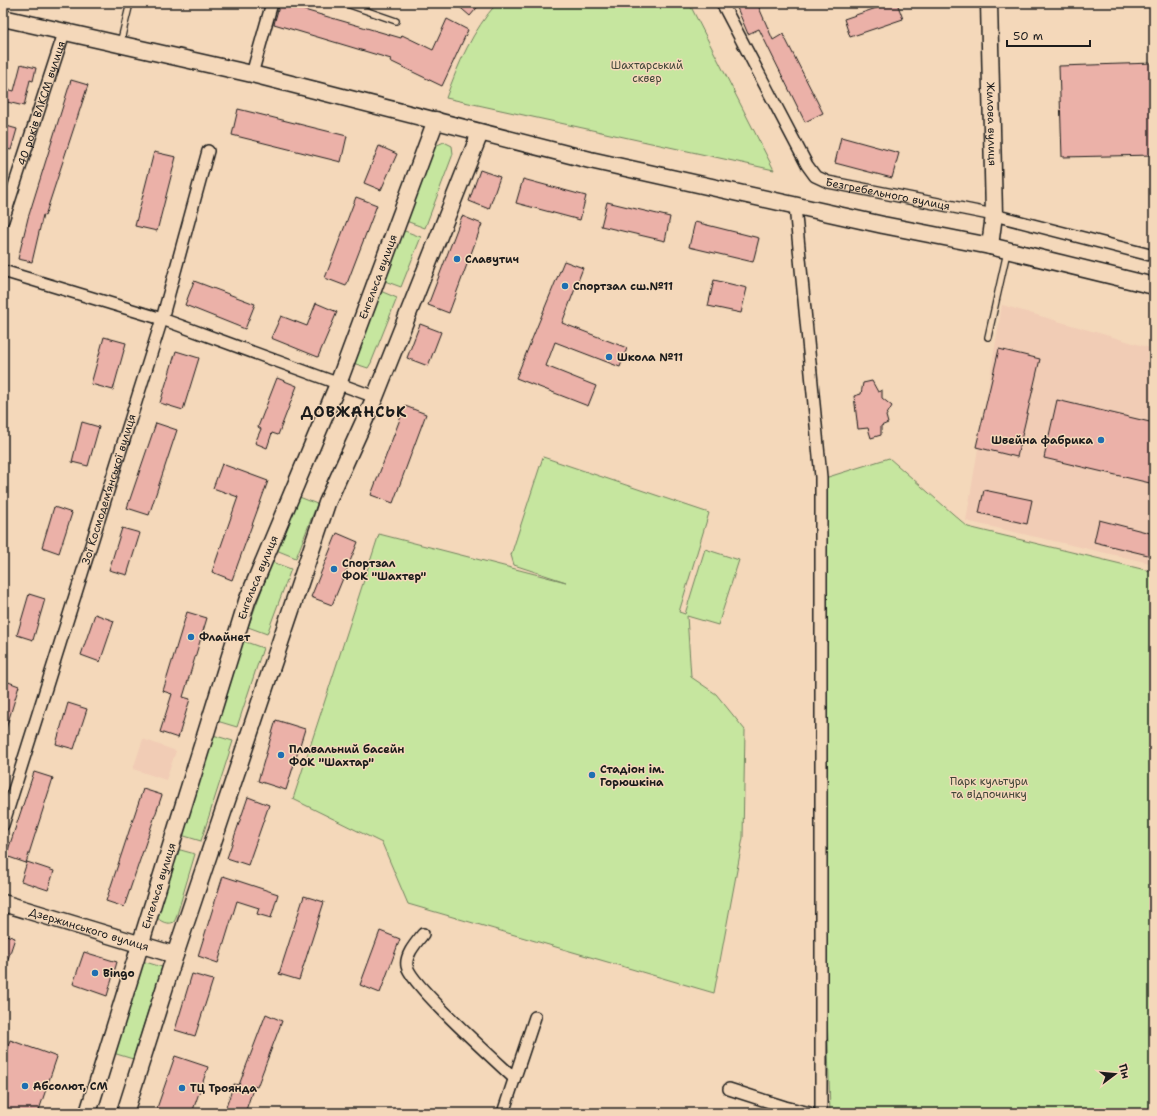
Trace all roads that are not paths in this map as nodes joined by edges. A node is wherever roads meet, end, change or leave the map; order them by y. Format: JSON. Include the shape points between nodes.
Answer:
{"nodes":[{"id":1,"x":130,"y":3,"type":"edge"},
{"id":2,"x":272,"y":3,"type":"edge"},
{"id":3,"x":344,"y":3,"type":"edge"},
{"id":4,"x":722,"y":3,"type":"edge"},
{"id":5,"x":988,"y":3,"type":"edge"},
{"id":6,"x":3,"y":18,"type":"edge"},
{"id":7,"x":396,"y":21,"type":"dead end"},
{"id":8,"x":64,"y":33,"type":"junction"},
{"id":9,"x":120,"y":44,"type":"junction"},
{"id":10,"x":252,"y":74,"type":"junction"},
{"id":11,"x":436,"y":120,"type":"junction"},
{"id":12,"x":480,"y":133,"type":"junction"},
{"id":13,"x":208,"y":151,"type":"dead end"},
{"id":14,"x":795,"y":206,"type":"junction"},
{"id":15,"x":994,"y":215,"type":"junction"},
{"id":16,"x":3,"y":220,"type":"edge"},
{"id":17,"x":990,"y":246,"type":"junction"},
{"id":18,"x":1007,"y":250,"type":"junction"},
{"id":19,"x":1154,"y":256,"type":"edge"},
{"id":20,"x":3,"y":271,"type":"edge"},
{"id":21,"x":1154,"y":286,"type":"edge"},
{"id":22,"x":162,"y":319,"type":"junction"},
{"id":23,"x":988,"y":337,"type":"dead end"},
{"id":24,"x":338,"y":384,"type":"junction"},
{"id":25,"x":375,"y":397,"type":"junction"},
{"id":26,"x":3,"y":825,"type":"edge"},
{"id":27,"x":3,"y":903,"type":"edge"},
{"id":28,"x":422,"y":934,"type":"dead end"},
{"id":29,"x":141,"y":945,"type":"junction"},
{"id":30,"x":175,"y":955,"type":"junction"},
{"id":31,"x":535,"y":1017,"type":"dead end"},
{"id":32,"x":514,"y":1078,"type":"junction"},
{"id":33,"x":729,"y":1089,"type":"dead end"},
{"id":34,"x":88,"y":1113,"type":"edge"},
{"id":35,"x":125,"y":1113,"type":"edge"},
{"id":36,"x":503,"y":1113,"type":"edge"},
{"id":37,"x":810,"y":1113,"type":"edge"},
{"id":38,"x":821,"y":1113,"type":"edge"}],
"edges":[{"from":1,"to":9,"type":"lane"},
{"from":2,"to":10,"type":"street"},
{"from":3,"to":7,"type":"lane"},
{"from":4,"to":15,"type":"street","name":"Безгребельного вулиця","via":[[806,165],[815,176],[828,182]]},
{"from":5,"to":15,"type":"street","name":"Жилова вулиця"},
{"from":6,"to":8,"type":"street"},
{"from":8,"to":9,"type":"street"},
{"from":8,"to":16,"type":"street","name":"40 років ВЛКСМ вулиця"},
{"from":9,"to":10,"type":"street"},
{"from":10,"to":11,"type":"street"},
{"from":11,"to":12,"type":"street"},
{"from":11,"to":24,"type":"street","name":"Енгельса вулиця"},
{"from":12,"to":14,"type":"street"},
{"from":12,"to":25,"type":"street"},
{"from":13,"to":22,"type":"street","name":"Зої Космодем’янської вулиця"},
{"from":14,"to":17,"type":"street"},
{"from":14,"to":38,"type":"street","via":[[821,477]]},
{"from":15,"to":17,"type":"street","name":"Жилова вулиця"},
{"from":15,"to":19,"type":"street","name":"Безгребельного вулиця"},
{"from":17,"to":18,"type":"street"},
{"from":18,"to":21,"type":"street"},
{"from":18,"to":23,"type":"lane"},
{"from":20,"to":22,"type":"street"},
{"from":22,"to":24,"type":"street"},
{"from":22,"to":26,"type":"street","name":"Зої Космодем’янської вулиця"},
{"from":24,"to":25,"type":"street"},
{"from":24,"to":29,"type":"street","name":"Енгельса вулиця","via":[[247,601]]},
{"from":25,"to":30,"type":"street","via":[[327,503]]},
{"from":27,"to":29,"type":"street","name":"Дзержинського вулиця"},
{"from":28,"to":32,"type":"street","via":[[409,953],[409,973]]},
{"from":29,"to":30,"type":"street","name":"Дзержинського вулиця"},
{"from":29,"to":34,"type":"street","name":"Енгельса вулиця"},
{"from":30,"to":35,"type":"street"},
{"from":31,"to":32,"type":"street"},
{"from":32,"to":36,"type":"street"},
{"from":33,"to":37,"type":"street"}]}
